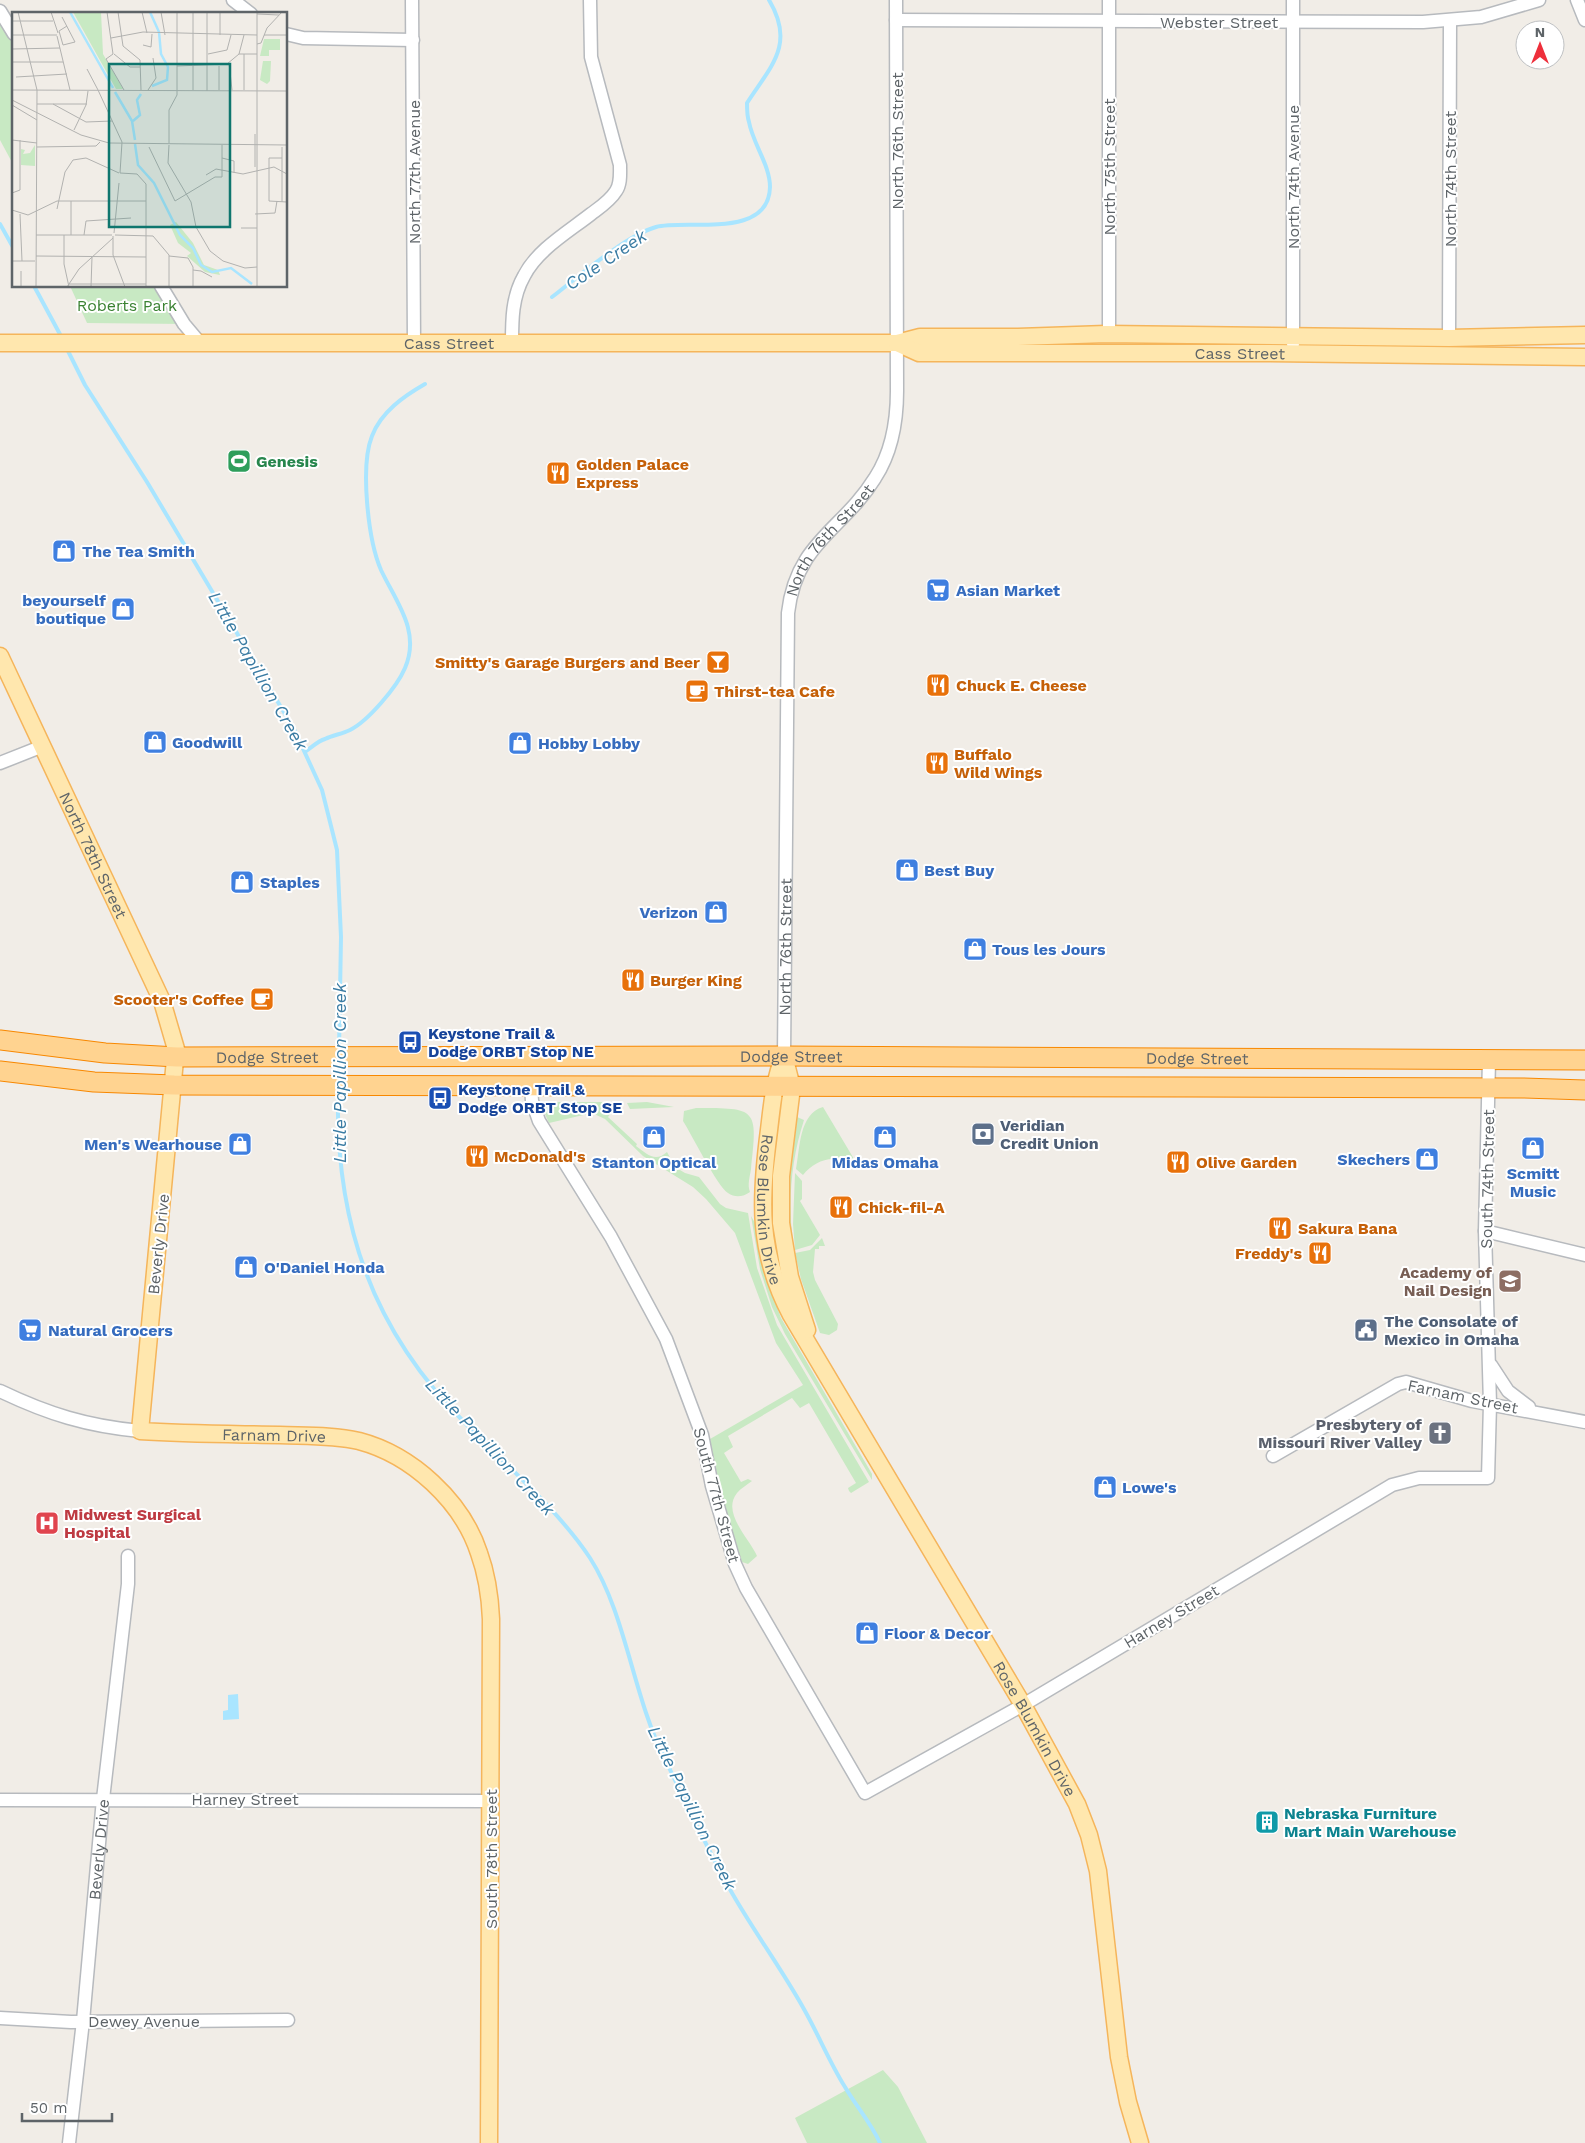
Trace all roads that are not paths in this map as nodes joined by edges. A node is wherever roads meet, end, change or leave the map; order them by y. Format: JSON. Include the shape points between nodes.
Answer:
{"nodes":[{"id":1,"x":233,"y":0,"type":"edge"},
{"id":2,"x":412,"y":0,"type":"edge"},
{"id":3,"x":590,"y":0,"type":"edge"},
{"id":4,"x":896,"y":0,"type":"edge"},
{"id":5,"x":1109,"y":0,"type":"edge"},
{"id":6,"x":1293,"y":0,"type":"edge"},
{"id":7,"x":1539,"y":0,"type":"edge"},
{"id":8,"x":1577,"y":0,"type":"edge"},
{"id":9,"x":0,"y":11,"type":"edge"},
{"id":10,"x":248,"y":12,"type":"edge"},
{"id":11,"x":896,"y":20,"type":"junction"},
{"id":12,"x":1585,"y":20,"type":"edge"},
{"id":13,"x":1450,"y":21,"type":"junction"},
{"id":14,"x":1109,"y":22,"type":"junction"},
{"id":15,"x":1293,"y":22,"type":"junction"},
{"id":16,"x":12,"y":31,"type":"edge"},
{"id":17,"x":288,"y":34,"type":"edge"},
{"id":18,"x":413,"y":40,"type":"junction"},
{"id":19,"x":163,"y":288,"type":"edge"},
{"id":20,"x":1109,"y":334,"type":"junction"},
{"id":21,"x":1585,"y":335,"type":"edge"},
{"id":22,"x":1294,"y":336,"type":"junction"},
{"id":23,"x":1449,"y":338,"type":"junction"},
{"id":24,"x":0,"y":343,"type":"edge"},
{"id":25,"x":200,"y":343,"type":"junction"},
{"id":26,"x":512,"y":343,"type":"junction"},
{"id":27,"x":414,"y":344,"type":"junction"},
{"id":28,"x":897,"y":344,"type":"junction"},
{"id":29,"x":1294,"y":354,"type":"junction"},
{"id":30,"x":1585,"y":358,"type":"edge"},
{"id":31,"x":0,"y":656,"type":"edge"},
{"id":32,"x":42,"y":746,"type":"junction"},
{"id":33,"x":0,"y":764,"type":"edge"},
{"id":34,"x":0,"y":1040,"type":"edge"},
{"id":35,"x":784,"y":1056,"type":"junction"},
{"id":36,"x":177,"y":1057,"type":"junction"},
{"id":37,"x":1489,"y":1060,"type":"junction"},
{"id":38,"x":1585,"y":1060,"type":"edge"},
{"id":39,"x":0,"y":1071,"type":"edge"},
{"id":40,"x":174,"y":1085,"type":"junction"},
{"id":41,"x":531,"y":1086,"type":"junction"},
{"id":42,"x":784,"y":1087,"type":"junction"},
{"id":43,"x":1489,"y":1088,"type":"junction"},
{"id":44,"x":1585,"y":1090,"type":"edge"},
{"id":45,"x":1485,"y":1232,"type":"junction"},
{"id":46,"x":1585,"y":1255,"type":"edge"},
{"id":47,"x":1489,"y":1362,"type":"junction"},
{"id":48,"x":0,"y":1391,"type":"edge"},
{"id":49,"x":1490,"y":1404,"type":"junction"},
{"id":50,"x":1535,"y":1411,"type":"junction"},
{"id":51,"x":1585,"y":1422,"type":"edge"},
{"id":52,"x":140,"y":1431,"type":"junction"},
{"id":53,"x":1273,"y":1456,"type":"dead end"},
{"id":54,"x":1488,"y":1478,"type":"joint"},
{"id":55,"x":128,"y":1556,"type":"dead end"},
{"id":56,"x":486,"y":1576,"type":"joint"},
{"id":57,"x":1023,"y":1705,"type":"junction"},
{"id":58,"x":865,"y":1793,"type":"joint"},
{"id":59,"x":103,"y":1799,"type":"junction"},
{"id":60,"x":0,"y":1800,"type":"edge"},
{"id":61,"x":491,"y":1801,"type":"junction"},
{"id":62,"x":0,"y":2018,"type":"edge"},
{"id":63,"x":288,"y":2020,"type":"dead end"},
{"id":64,"x":83,"y":2021,"type":"junction"},
{"id":65,"x":68,"y":2143,"type":"edge"},
{"id":66,"x":489,"y":2143,"type":"edge"},
{"id":67,"x":1140,"y":2143,"type":"edge"}],
"edges":[{"from":1,"to":10,"type":"street"},
{"from":2,"to":18,"type":"street","name":"North 77th Avenue"},
{"from":3,"to":26,"type":"street","via":[[591,57],[620,165],[620,180],[617,191],[606,202],[554,243],[524,275],[514,303]]},
{"from":4,"to":11,"type":"street","name":"North 76th Street"},
{"from":5,"to":14,"type":"street","name":"North 75th Street"},
{"from":6,"to":15,"type":"street","name":"North 74th Avenue"},
{"from":7,"to":13,"type":"street","name":"Webster Street","via":[[1481,17]]},
{"from":8,"to":12,"type":"street"},
{"from":9,"to":16,"type":"street"},
{"from":11,"to":14,"type":"street","name":"Webster Street"},
{"from":11,"to":28,"type":"street","name":"North 76th Street"},
{"from":13,"to":15,"type":"street","name":"Webster Street"},
{"from":13,"to":23,"type":"street","name":"North 74th Street"},
{"from":14,"to":15,"type":"street","name":"Webster Street"},
{"from":14,"to":20,"type":"street","name":"North 75th Street"},
{"from":15,"to":22,"type":"street","name":"North 74th Avenue"},
{"from":17,"to":18,"type":"street","via":[[303,38]]},
{"from":18,"to":27,"type":"street","name":"North 77th Avenue"},
{"from":19,"to":25,"type":"street","via":[[184,324]]},
{"from":20,"to":22,"type":"main road","name":"Cass Street"},
{"from":20,"to":28,"type":"main road","name":"Cass Street","via":[[1018,338],[920,337]]},
{"from":21,"to":23,"type":"main road","name":"Cass Street"},
{"from":22,"to":23,"type":"main road","name":"Cass Street"},
{"from":22,"to":29,"type":"street","name":"North 74th Avenue"},
{"from":24,"to":25,"type":"main road","name":"Cass Street"},
{"from":25,"to":27,"type":"main road","name":"Cass Street"},
{"from":26,"to":27,"type":"main road","name":"Cass Street"},
{"from":26,"to":28,"type":"main road","name":"Cass Street"},
{"from":28,"to":29,"type":"main road","name":"Cass Street","via":[[919,353]]},
{"from":28,"to":35,"type":"street","name":"North 76th Street","via":[[896,410],[887,456],[872,483],[807,556],[789,599]]},
{"from":29,"to":30,"type":"main road","name":"Cass Street"},
{"from":31,"to":32,"type":"main road","name":"North 78th Street"},
{"from":32,"to":33,"type":"street"},
{"from":32,"to":36,"type":"main road","name":"North 78th Street","via":[[162,1001]]},
{"from":34,"to":36,"type":"highway","name":"Dodge Street","via":[[105,1054]]},
{"from":35,"to":36,"type":"highway","name":"Dodge Street"},
{"from":35,"to":37,"type":"highway","name":"Dodge Street"},
{"from":35,"to":42,"type":"main road","name":"North 76th Street"},
{"from":36,"to":40,"type":"main road","name":"Beverly Drive"},
{"from":37,"to":38,"type":"highway","name":"Dodge Street"},
{"from":37,"to":43,"type":"street","name":"South 74th Street"},
{"from":39,"to":40,"type":"highway","name":"Dodge Street","via":[[94,1082]]},
{"from":40,"to":41,"type":"highway","name":"Dodge Street"},
{"from":40,"to":52,"type":"main road","name":"Beverly Drive"},
{"from":41,"to":42,"type":"highway","name":"Dodge Street"},
{"from":41,"to":58,"type":"street","name":"South 77th Street","via":[[539,1121],[611,1237],[671,1351],[702,1435],[712,1486],[735,1564],[746,1588]]},
{"from":42,"to":43,"type":"highway","name":"Dodge Street"},
{"from":42,"to":57,"type":"main road","name":"Rose Blumkin Drive","via":[[781,1223],[790,1278],[816,1356]]},
{"from":43,"to":44,"type":"highway","name":"Dodge Street"},
{"from":43,"to":45,"type":"street","name":"South 74th Street"},
{"from":45,"to":46,"type":"street"},
{"from":45,"to":47,"type":"street","name":"South 74th Street"},
{"from":47,"to":49,"type":"street","name":"South 74th Street"},
{"from":47,"to":50,"type":"street","via":[[1508,1391]]},
{"from":48,"to":52,"type":"street","name":"Farnam Drive","via":[[63,1418]]},
{"from":49,"to":50,"type":"street","name":"Farnam Street"},
{"from":49,"to":53,"type":"street","name":"Farnam Street","via":[[1406,1382]]},
{"from":49,"to":54,"type":"street","name":"South 74th Street"},
{"from":50,"to":51,"type":"street","name":"Farnam Street"},
{"from":52,"to":56,"type":"main road","name":"Farnam Drive","via":[[336,1437],[394,1455],[433,1483],[452,1504],[473,1538]]},
{"from":54,"to":57,"type":"street","name":"Harney Street","via":[[1419,1478],[1392,1485]]},
{"from":55,"to":59,"type":"street","name":"Beverly Drive","via":[[128,1584]]},
{"from":56,"to":61,"type":"main road","name":"South 78th Street","via":[[491,1619]]},
{"from":57,"to":58,"type":"street","name":"Harney Street"},
{"from":57,"to":67,"type":"main road","name":"Rose Blumkin Drive","via":[[1077,1804],[1093,1851],[1104,1905],[1120,2058]]},
{"from":59,"to":60,"type":"street","name":"Harney Street"},
{"from":59,"to":61,"type":"street","name":"Harney Street"},
{"from":59,"to":64,"type":"street","name":"Beverly Drive"},
{"from":61,"to":66,"type":"main road","name":"South 78th Street"},
{"from":62,"to":64,"type":"street","name":"Dewey Avenue"},
{"from":63,"to":64,"type":"street","name":"Dewey Avenue"},
{"from":64,"to":65,"type":"street","name":"Beverly Drive"}]}
